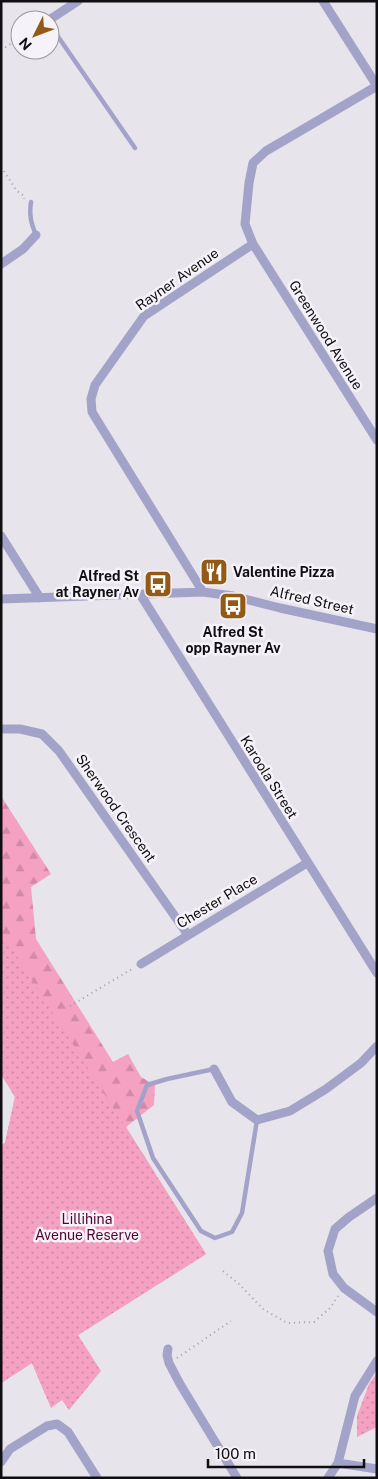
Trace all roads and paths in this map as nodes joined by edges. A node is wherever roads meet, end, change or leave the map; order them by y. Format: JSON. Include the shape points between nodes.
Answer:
{"nodes":[{"id":1,"x":78,"y":1,"type":"edge"},
{"id":2,"x":323,"y":1,"type":"edge"},
{"id":3,"x":60,"y":12,"type":"edge"},
{"id":4,"x":60,"y":39,"type":"edge"},
{"id":5,"x":377,"y":86,"type":"edge"},
{"id":6,"x":136,"y":148,"type":"dead end"},
{"id":7,"x":1,"y":167,"type":"edge"},
{"id":8,"x":32,"y":202,"type":"dead end"},
{"id":9,"x":25,"y":203,"type":"dead end"},
{"id":10,"x":36,"y":235,"type":"joint"},
{"id":11,"x":253,"y":244,"type":"junction"},
{"id":12,"x":1,"y":264,"type":"edge"},
{"id":13,"x":377,"y":440,"type":"edge"},
{"id":14,"x":1,"y":536,"type":"edge"},
{"id":15,"x":203,"y":592,"type":"junction"},
{"id":16,"x":140,"y":594,"type":"junction"},
{"id":17,"x":40,"y":598,"type":"junction"},
{"id":18,"x":1,"y":599,"type":"edge"},
{"id":19,"x":377,"y":629,"type":"edge"},
{"id":20,"x":1,"y":729,"type":"edge"},
{"id":21,"x":307,"y":863,"type":"junction"},
{"id":22,"x":188,"y":935,"type":"junction"},
{"id":23,"x":141,"y":964,"type":"joint"},
{"id":24,"x":377,"y":973,"type":"edge"},
{"id":25,"x":70,"y":1006,"type":"dead end"},
{"id":26,"x":377,"y":1046,"type":"edge"},
{"id":27,"x":214,"y":1069,"type":"joint"},
{"id":28,"x":257,"y":1120,"type":"junction"},
{"id":29,"x":377,"y":1198,"type":"edge"},
{"id":30,"x":223,"y":1271,"type":"dead end"},
{"id":31,"x":344,"y":1288,"type":"junction"},
{"id":32,"x":377,"y":1312,"type":"edge"},
{"id":33,"x":231,"y":1321,"type":"dead end"},
{"id":34,"x":168,"y":1349,"type":"dead end"},
{"id":35,"x":377,"y":1361,"type":"edge"},
{"id":36,"x":169,"y":1363,"type":"junction"},
{"id":37,"x":1,"y":1462,"type":"edge"},
{"id":38,"x":338,"y":1463,"type":"junction"},
{"id":39,"x":377,"y":1469,"type":"edge"},
{"id":40,"x":97,"y":1478,"type":"edge"},
{"id":41,"x":237,"y":1478,"type":"edge"},
{"id":42,"x":328,"y":1478,"type":"edge"}],
"edges":[{"from":1,"to":3,"type":"street"},
{"from":2,"to":5,"type":"street"},
{"from":4,"to":6,"type":"lane"},
{"from":5,"to":11,"type":"street","via":[[266,151],[253,163],[245,224]]},
{"from":7,"to":9,"type":"path","via":[[24,196]]},
{"from":8,"to":10,"type":"lane","via":[[30,222]]},
{"from":10,"to":12,"type":"street"},
{"from":11,"to":13,"type":"street","name":"Greenwood Avenue"},
{"from":11,"to":15,"type":"street","name":"Rayner Avenue","via":[[144,316],[95,385],[91,399],[92,412]]},
{"from":14,"to":17,"type":"street"},
{"from":15,"to":16,"type":"street","name":"Alfred Street"},
{"from":15,"to":19,"type":"street","name":"Alfred Street"},
{"from":16,"to":17,"type":"street","name":"Alfred Street"},
{"from":16,"to":21,"type":"street","name":"Karoola Street"},
{"from":17,"to":18,"type":"street","name":"Alfred Street"},
{"from":20,"to":22,"type":"street","name":"Sherwood Crescent","via":[[42,734],[59,751]]},
{"from":21,"to":22,"type":"street","name":"Chester Place"},
{"from":21,"to":24,"type":"street","name":"Karoola Street"},
{"from":22,"to":23,"type":"street","name":"Chester Place"},
{"from":23,"to":25,"type":"path"},
{"from":26,"to":28,"type":"street","via":[[362,1062],[326,1089],[290,1111]]},
{"from":27,"to":28,"type":"street","via":[[232,1102]]},
{"from":27,"to":28,"type":"lane","via":[[147,1085],[137,1111],[154,1158],[201,1231],[214,1238],[232,1232],[242,1213]]},
{"from":29,"to":31,"type":"street","via":[[335,1229],[328,1251],[333,1274]]},
{"from":30,"to":31,"type":"path","via":[[263,1309],[287,1323],[314,1322],[330,1308]]},
{"from":31,"to":32,"type":"street"},
{"from":33,"to":36,"type":"path"},
{"from":34,"to":36,"type":"street"},
{"from":35,"to":38,"type":"street","via":[[355,1396]]},
{"from":36,"to":41,"type":"street"},
{"from":37,"to":40,"type":"street","via":[[10,1449],[47,1426],[57,1424],[68,1432]]},
{"from":38,"to":39,"type":"street"},
{"from":38,"to":42,"type":"street"}]}
